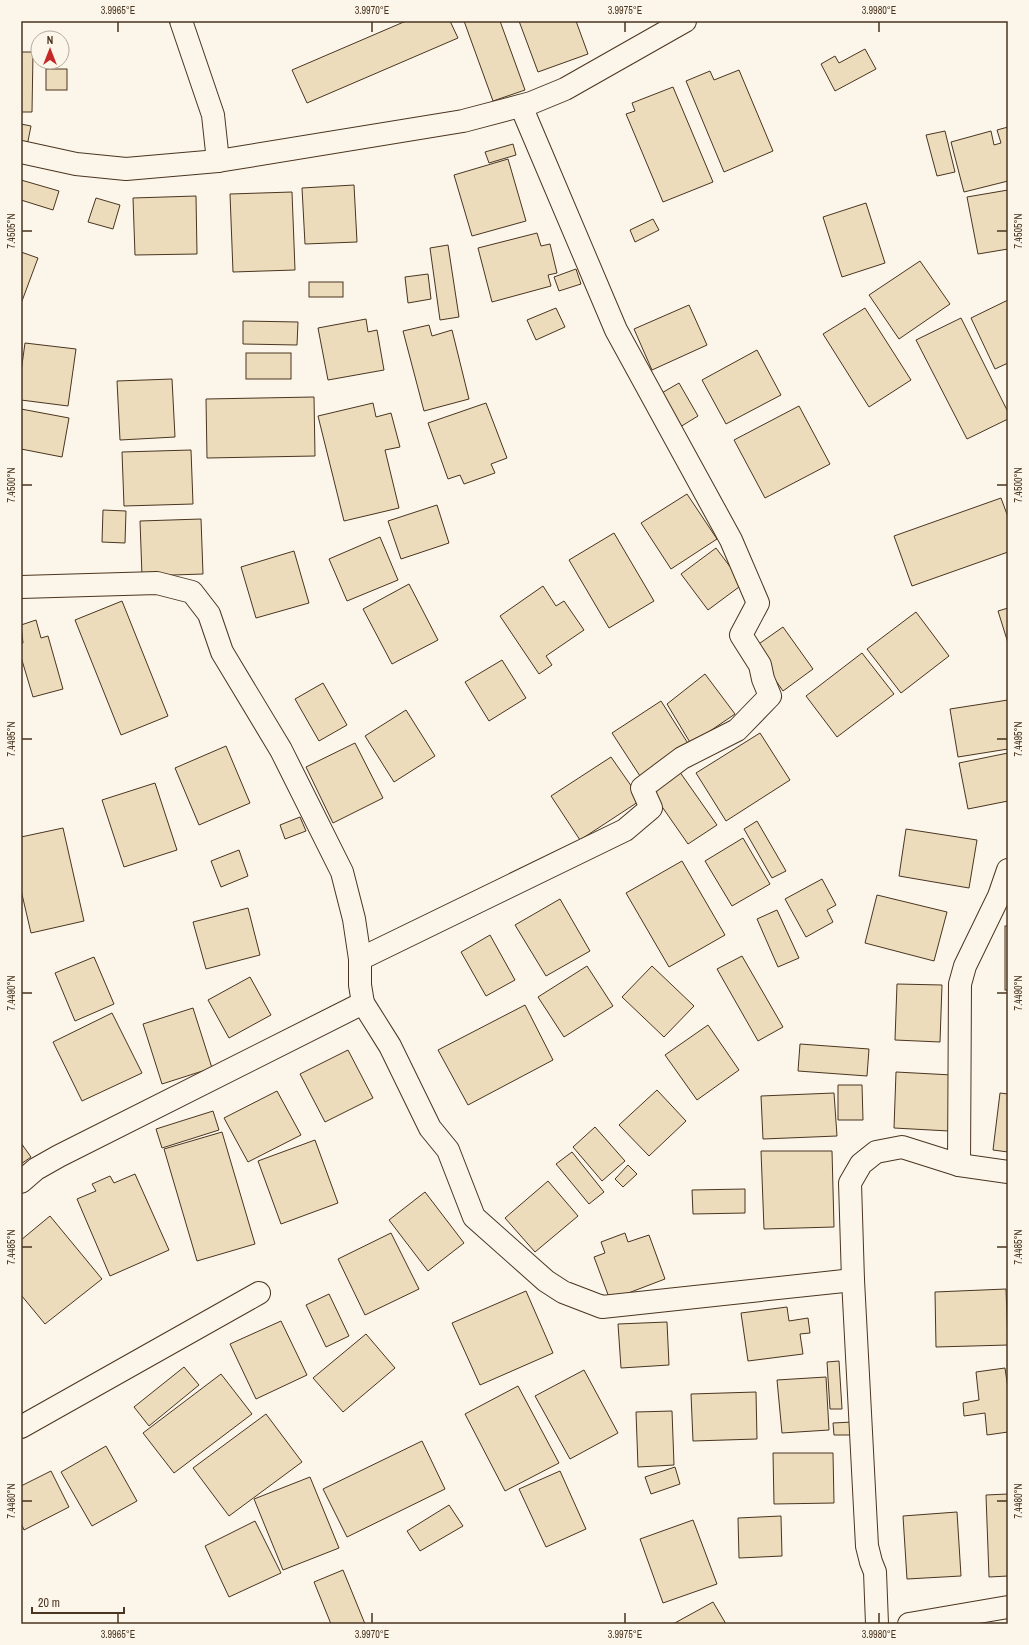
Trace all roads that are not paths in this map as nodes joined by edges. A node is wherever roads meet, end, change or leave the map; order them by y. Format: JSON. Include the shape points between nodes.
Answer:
{"nodes":[{"id":1,"x":181,"y":21,"type":"edge"},
{"id":2,"x":685,"y":21,"type":"edge"},
{"id":3,"x":521,"y":106,"type":"junction"},
{"id":4,"x":21,"y":152,"type":"edge"},
{"id":5,"x":218,"y":161,"type":"junction"},
{"id":6,"x":21,"y":586,"type":"edge"},
{"id":7,"x":1008,"y":870,"type":"edge"},
{"id":8,"x":360,"y":959,"type":"junction"},
{"id":9,"x":363,"y":1003,"type":"junction"},
{"id":10,"x":960,"y":1165,"type":"junction"},
{"id":11,"x":1008,"y":1172,"type":"edge"},
{"id":12,"x":21,"y":1182,"type":"edge"},
{"id":13,"x":853,"y":1280,"type":"junction"},
{"id":14,"x":259,"y":1293,"type":"dead end"},
{"id":15,"x":21,"y":1427,"type":"edge"},
{"id":16,"x":1008,"y":1607,"type":"edge"},
{"id":17,"x":877,"y":1624,"type":"edge"},
{"id":18,"x":910,"y":1624,"type":"edge"}],
"edges":[{"from":1,"to":5,"type":"street","via":[[213,115]]},
{"from":2,"to":3,"type":"street","via":[[565,89]]},
{"from":3,"to":5,"type":"street","via":[[463,121]]},
{"from":3,"to":8,"type":"street","via":[[616,330],[731,540],[758,603],[742,635],[760,665],[770,696],[737,730],[682,758],[642,788],[651,808],[625,830]]},
{"from":4,"to":5,"type":"street","via":[[76,164],[126,170]]},
{"from":6,"to":8,"type":"street","via":[[157,583],[192,592],[209,614],[222,652],[281,750],[342,872],[354,919]]},
{"from":7,"to":10,"type":"street","via":[[999,896],[965,966],[960,984]]},
{"from":8,"to":9,"type":"street"},
{"from":9,"to":12,"type":"street","via":[[59,1156],[36,1169]]},
{"from":9,"to":13,"type":"street","via":[[390,1046],[430,1128],[448,1150],[474,1217],[546,1281],[563,1292],[602,1307]]},
{"from":10,"to":11,"type":"street"},
{"from":10,"to":13,"type":"street","via":[[902,1147],[876,1152],[861,1164],[850,1183]]},
{"from":13,"to":17,"type":"street","via":[[867,1546],[875,1572]]},
{"from":14,"to":15,"type":"street"},
{"from":16,"to":18,"type":"street"}]}
